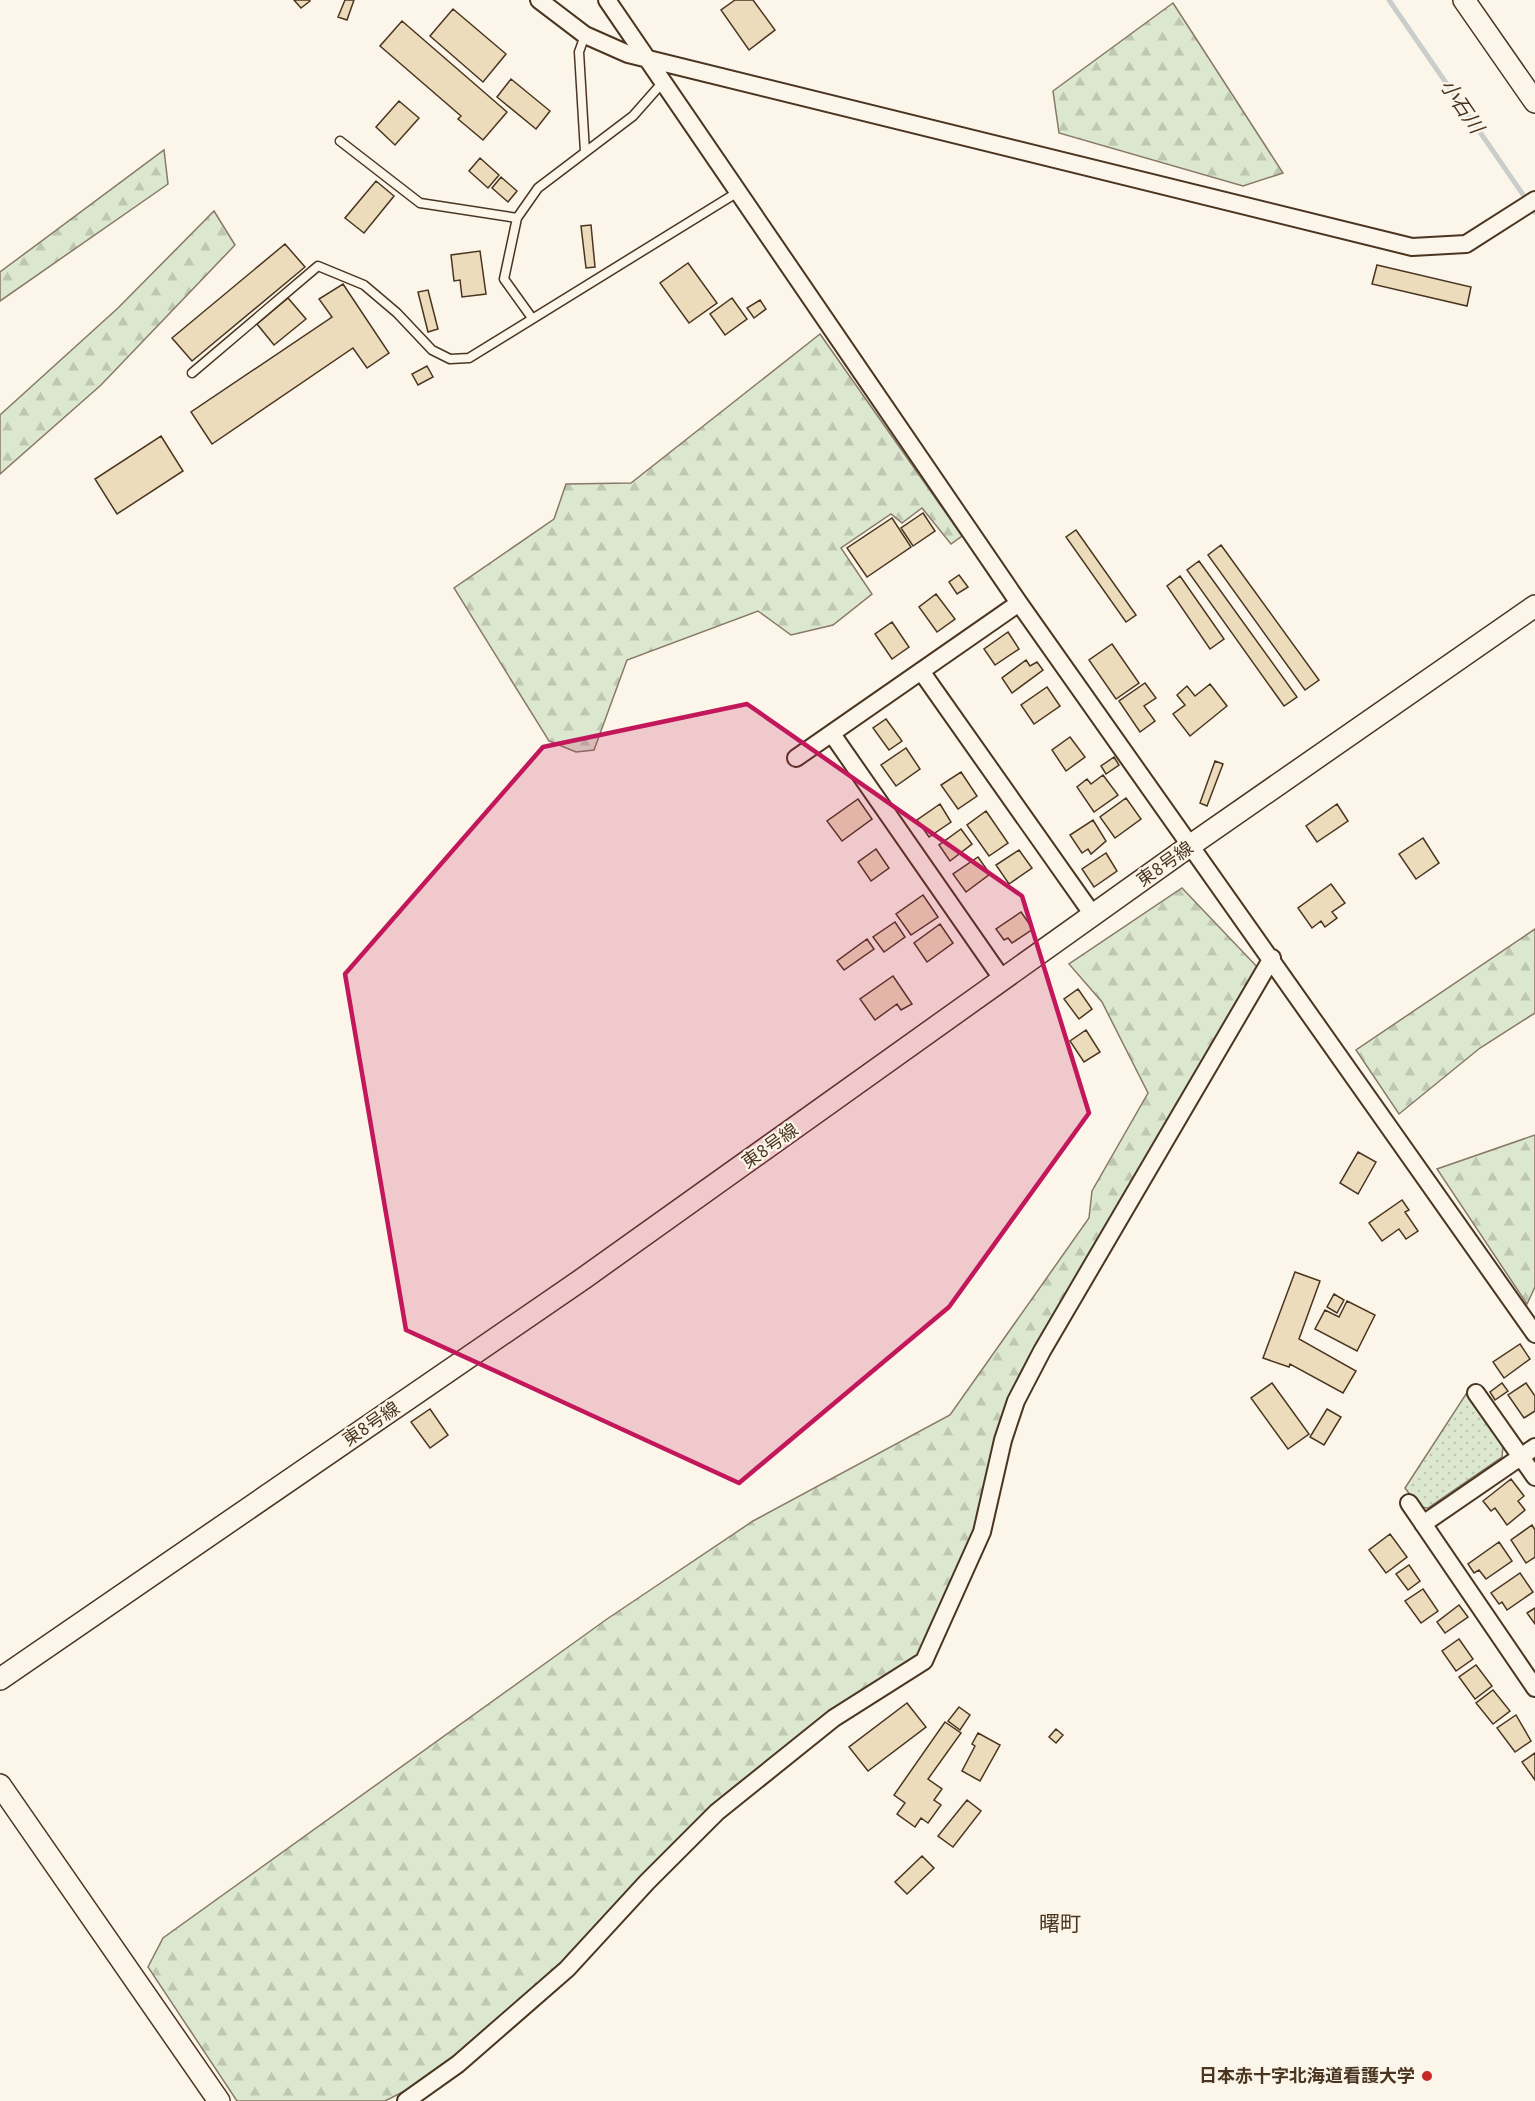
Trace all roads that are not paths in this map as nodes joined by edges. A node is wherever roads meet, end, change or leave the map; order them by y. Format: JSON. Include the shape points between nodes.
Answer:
{"nodes":[{"id":1,"x":539,"y":0,"type":"edge"},
{"id":2,"x":606,"y":0,"type":"edge"},
{"id":3,"x":1464,"y":0,"type":"edge"},
{"id":4,"x":585,"y":35,"type":"junction"},
{"id":5,"x":646,"y":57,"type":"junction"},
{"id":6,"x":663,"y":82,"type":"junction"},
{"id":7,"x":1535,"y":102,"type":"edge"},
{"id":8,"x":340,"y":141,"type":"dead end"},
{"id":9,"x":585,"y":152,"type":"junction"},
{"id":10,"x":738,"y":192,"type":"junction"},
{"id":11,"x":1535,"y":200,"type":"edge"},
{"id":12,"x":517,"y":218,"type":"junction"},
{"id":13,"x":532,"y":318,"type":"junction"},
{"id":14,"x":192,"y":373,"type":"dead end"},
{"id":15,"x":1019,"y":603,"type":"junction"},
{"id":16,"x":1535,"y":606,"type":"edge"},
{"id":17,"x":921,"y":671,"type":"junction"},
{"id":18,"x":832,"y":734,"type":"junction"},
{"id":19,"x":796,"y":759,"type":"dead end"},
{"id":20,"x":1191,"y":845,"type":"junction"},
{"id":21,"x":1093,"y":915,"type":"junction"},
{"id":22,"x":1272,"y":958,"type":"junction"},
{"id":23,"x":1002,"y":980,"type":"junction"},
{"id":24,"x":1535,"y":1334,"type":"edge"},
{"id":25,"x":1476,"y":1393,"type":"dead end"},
{"id":26,"x":1535,"y":1447,"type":"edge"},
{"id":27,"x":1521,"y":1456,"type":"junction"},
{"id":28,"x":1535,"y":1477,"type":"edge"},
{"id":29,"x":1409,"y":1503,"type":"dead end"},
{"id":30,"x":1423,"y":1524,"type":"junction"},
{"id":31,"x":0,"y":1679,"type":"edge"},
{"id":32,"x":1535,"y":1689,"type":"edge"},
{"id":33,"x":0,"y":1785,"type":"edge"},
{"id":34,"x":219,"y":2101,"type":"edge"},
{"id":35,"x":406,"y":2101,"type":"edge"}],
"edges":[{"from":1,"to":4,"type":"street"},
{"from":2,"to":5,"type":"street"},
{"from":3,"to":7,"type":"street"},
{"from":4,"to":5,"type":"street","via":[[628,54]]},
{"from":4,"to":9,"type":"lane","via":[[579,52]]},
{"from":5,"to":6,"type":"street"},
{"from":5,"to":11,"type":"street","via":[[1412,247],[1466,243]]},
{"from":6,"to":9,"type":"lane","via":[[633,116]]},
{"from":6,"to":10,"type":"street"},
{"from":8,"to":12,"type":"lane","via":[[420,203]]},
{"from":9,"to":12,"type":"lane","via":[[538,189]]},
{"from":10,"to":13,"type":"lane"},
{"from":10,"to":15,"type":"street"},
{"from":12,"to":13,"type":"lane","via":[[504,279]]},
{"from":13,"to":14,"type":"lane","via":[[469,358],[450,359],[432,350],[397,312],[364,285],[318,266]]},
{"from":15,"to":17,"type":"street"},
{"from":15,"to":20,"type":"street"},
{"from":16,"to":20,"type":"street","name":"東8号線"},
{"from":17,"to":18,"type":"street"},
{"from":17,"to":21,"type":"street"},
{"from":18,"to":19,"type":"street"},
{"from":18,"to":23,"type":"street"},
{"from":20,"to":21,"type":"street","name":"東8号線"},
{"from":20,"to":22,"type":"street"},
{"from":21,"to":23,"type":"street","name":"東8号線"},
{"from":22,"to":24,"type":"street"},
{"from":22,"to":35,"type":"street","via":[[1016,1401],[982,1532],[924,1661],[834,1718],[717,1812],[567,1969],[458,2064]]},
{"from":23,"to":31,"type":"street","name":"東8号線","via":[[584,1278]]},
{"from":25,"to":27,"type":"street"},
{"from":26,"to":27,"type":"street"},
{"from":27,"to":28,"type":"street"},
{"from":27,"to":30,"type":"street"},
{"from":29,"to":30,"type":"street"},
{"from":30,"to":32,"type":"street"},
{"from":33,"to":34,"type":"street"}]}
